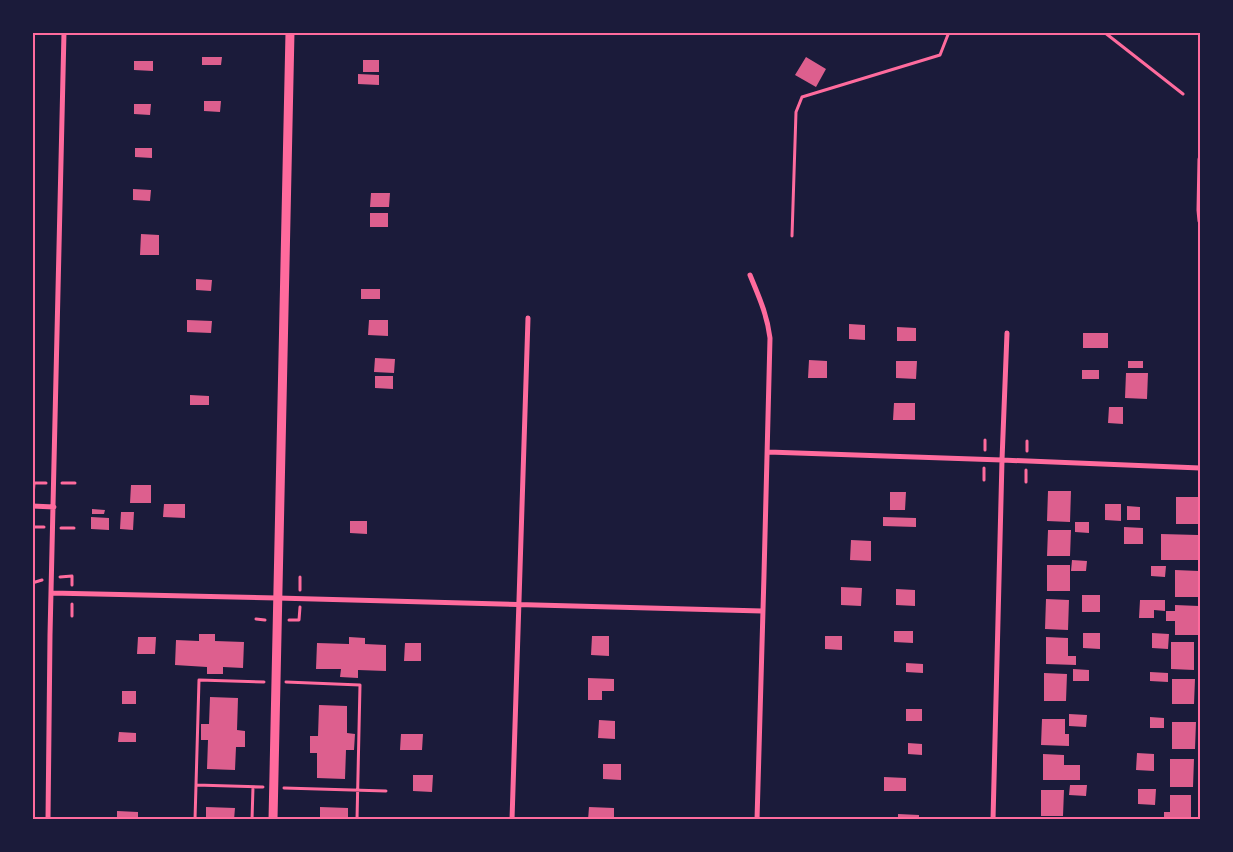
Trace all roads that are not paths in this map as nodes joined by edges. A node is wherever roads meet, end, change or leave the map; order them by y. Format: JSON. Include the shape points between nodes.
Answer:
{"nodes":[{"id":1,"x":64,"y":32,"type":"edge"},
{"id":2,"x":290,"y":32,"type":"edge"},
{"id":3,"x":1200,"y":159,"type":"edge"},
{"id":4,"x":1200,"y":221,"type":"edge"},
{"id":5,"x":750,"y":275,"type":"dead end"},
{"id":6,"x":528,"y":318,"type":"dead end"},
{"id":7,"x":1007,"y":333,"type":"dead end"},
{"id":8,"x":768,"y":452,"type":"junction"},
{"id":9,"x":1002,"y":460,"type":"junction"},
{"id":10,"x":1200,"y":468,"type":"edge"},
{"id":11,"x":32,"y":506,"type":"edge"},
{"id":12,"x":54,"y":507,"type":"junction"},
{"id":13,"x":51,"y":594,"type":"junction"},
{"id":14,"x":277,"y":598,"type":"junction"},
{"id":15,"x":519,"y":604,"type":"junction"},
{"id":16,"x":762,"y":612,"type":"junction"},
{"id":17,"x":48,"y":820,"type":"edge"},
{"id":18,"x":273,"y":820,"type":"edge"},
{"id":19,"x":512,"y":820,"type":"edge"},
{"id":20,"x":757,"y":820,"type":"edge"},
{"id":21,"x":993,"y":820,"type":"edge"}],
"edges":[{"from":1,"to":12,"type":"street"},
{"from":2,"to":14,"type":"street"},
{"from":3,"to":4,"type":"street"},
{"from":5,"to":8,"type":"street","via":[[765,311],[769,331]]},
{"from":6,"to":15,"type":"street"},
{"from":7,"to":9,"type":"street"},
{"from":8,"to":9,"type":"street"},
{"from":8,"to":16,"type":"street"},
{"from":9,"to":10,"type":"street"},
{"from":9,"to":21,"type":"street"},
{"from":11,"to":12,"type":"street"},
{"from":12,"to":13,"type":"street"},
{"from":13,"to":14,"type":"street"},
{"from":13,"to":17,"type":"street"},
{"from":14,"to":15,"type":"street"},
{"from":14,"to":18,"type":"street"},
{"from":15,"to":16,"type":"street"},
{"from":15,"to":19,"type":"street"},
{"from":16,"to":20,"type":"street"}]}
